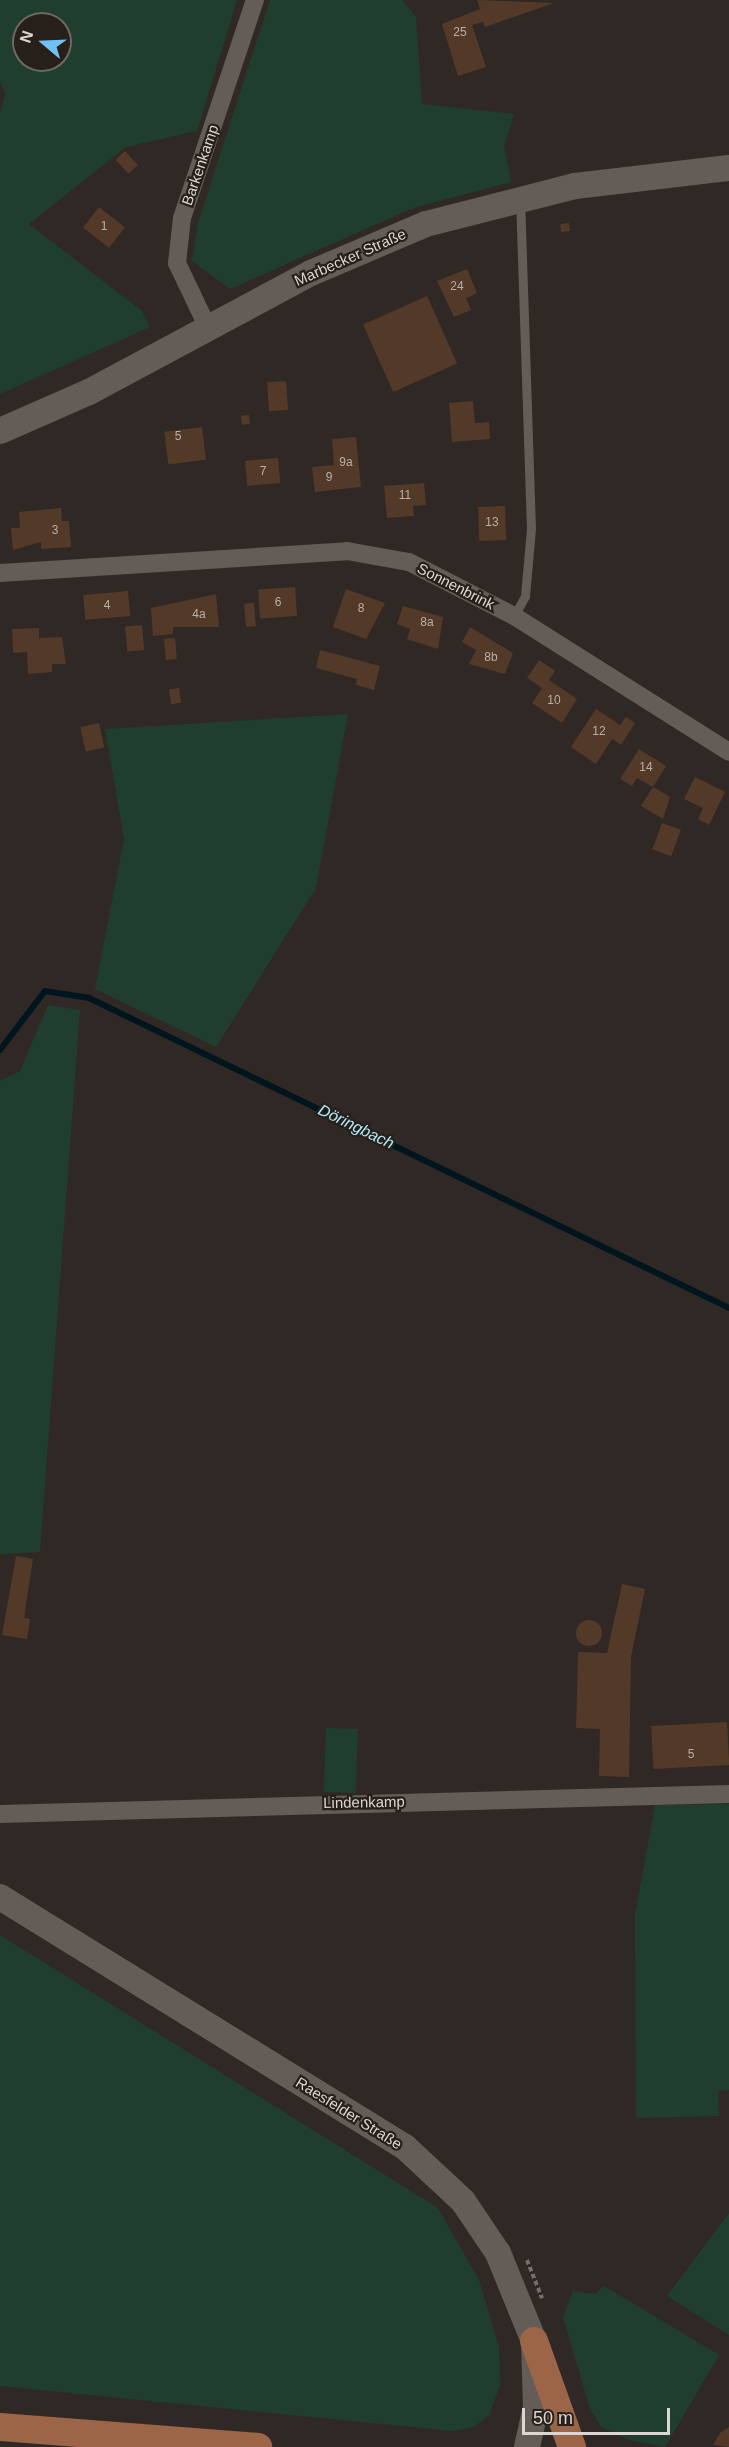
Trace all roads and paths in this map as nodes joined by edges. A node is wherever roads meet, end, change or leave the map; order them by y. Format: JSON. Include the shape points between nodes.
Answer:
{"nodes":[{"id":1,"x":255,"y":0,"type":"edge"},
{"id":2,"x":729,"y":168,"type":"edge"},
{"id":3,"x":519,"y":198,"type":"junction"},
{"id":4,"x":208,"y":328,"type":"junction"},
{"id":5,"x":0,"y":431,"type":"edge"},
{"id":6,"x":0,"y":573,"type":"edge"},
{"id":7,"x":513,"y":616,"type":"junction"},
{"id":8,"x":729,"y":752,"type":"edge"},
{"id":9,"x":729,"y":1794,"type":"edge"},
{"id":10,"x":0,"y":1814,"type":"edge"},
{"id":11,"x":0,"y":1897,"type":"edge"},
{"id":12,"x":534,"y":2342,"type":"junction"},
{"id":13,"x":0,"y":2427,"type":"edge"},
{"id":14,"x":258,"y":2447,"type":"edge"},
{"id":15,"x":527,"y":2447,"type":"edge"},
{"id":16,"x":572,"y":2447,"type":"edge"}],
"edges":[{"from":1,"to":4,"type":"street","name":"Barkenkamp","via":[[182,218],[177,263]]},
{"from":2,"to":3,"type":"main road","name":"Marbecker Straße","via":[[627,177]]},
{"from":3,"to":4,"type":"main road","name":"Marbecker Straße","via":[[368,247]]},
{"from":3,"to":7,"type":"lane","via":[[531,529],[525,596]]},
{"from":4,"to":5,"type":"main road","name":"Marbecker Straße","via":[[81,396]]},
{"from":6,"to":7,"type":"street","name":"Sonnenbrink","via":[[347,551],[409,562]]},
{"from":7,"to":8,"type":"street","name":"Sonnenbrink"},
{"from":9,"to":10,"type":"street","name":"Lindenkamp"},
{"from":11,"to":12,"type":"main road","name":"Raesfelder Straße","via":[[374,2127],[437,2173],[463,2200],[498,2253]]},
{"from":12,"to":15,"type":"main road","name":"Raesfelder Straße","via":[[536,2407]]},
{"from":12,"to":16,"type":"main road"},
{"from":13,"to":14,"type":"main road"}]}
